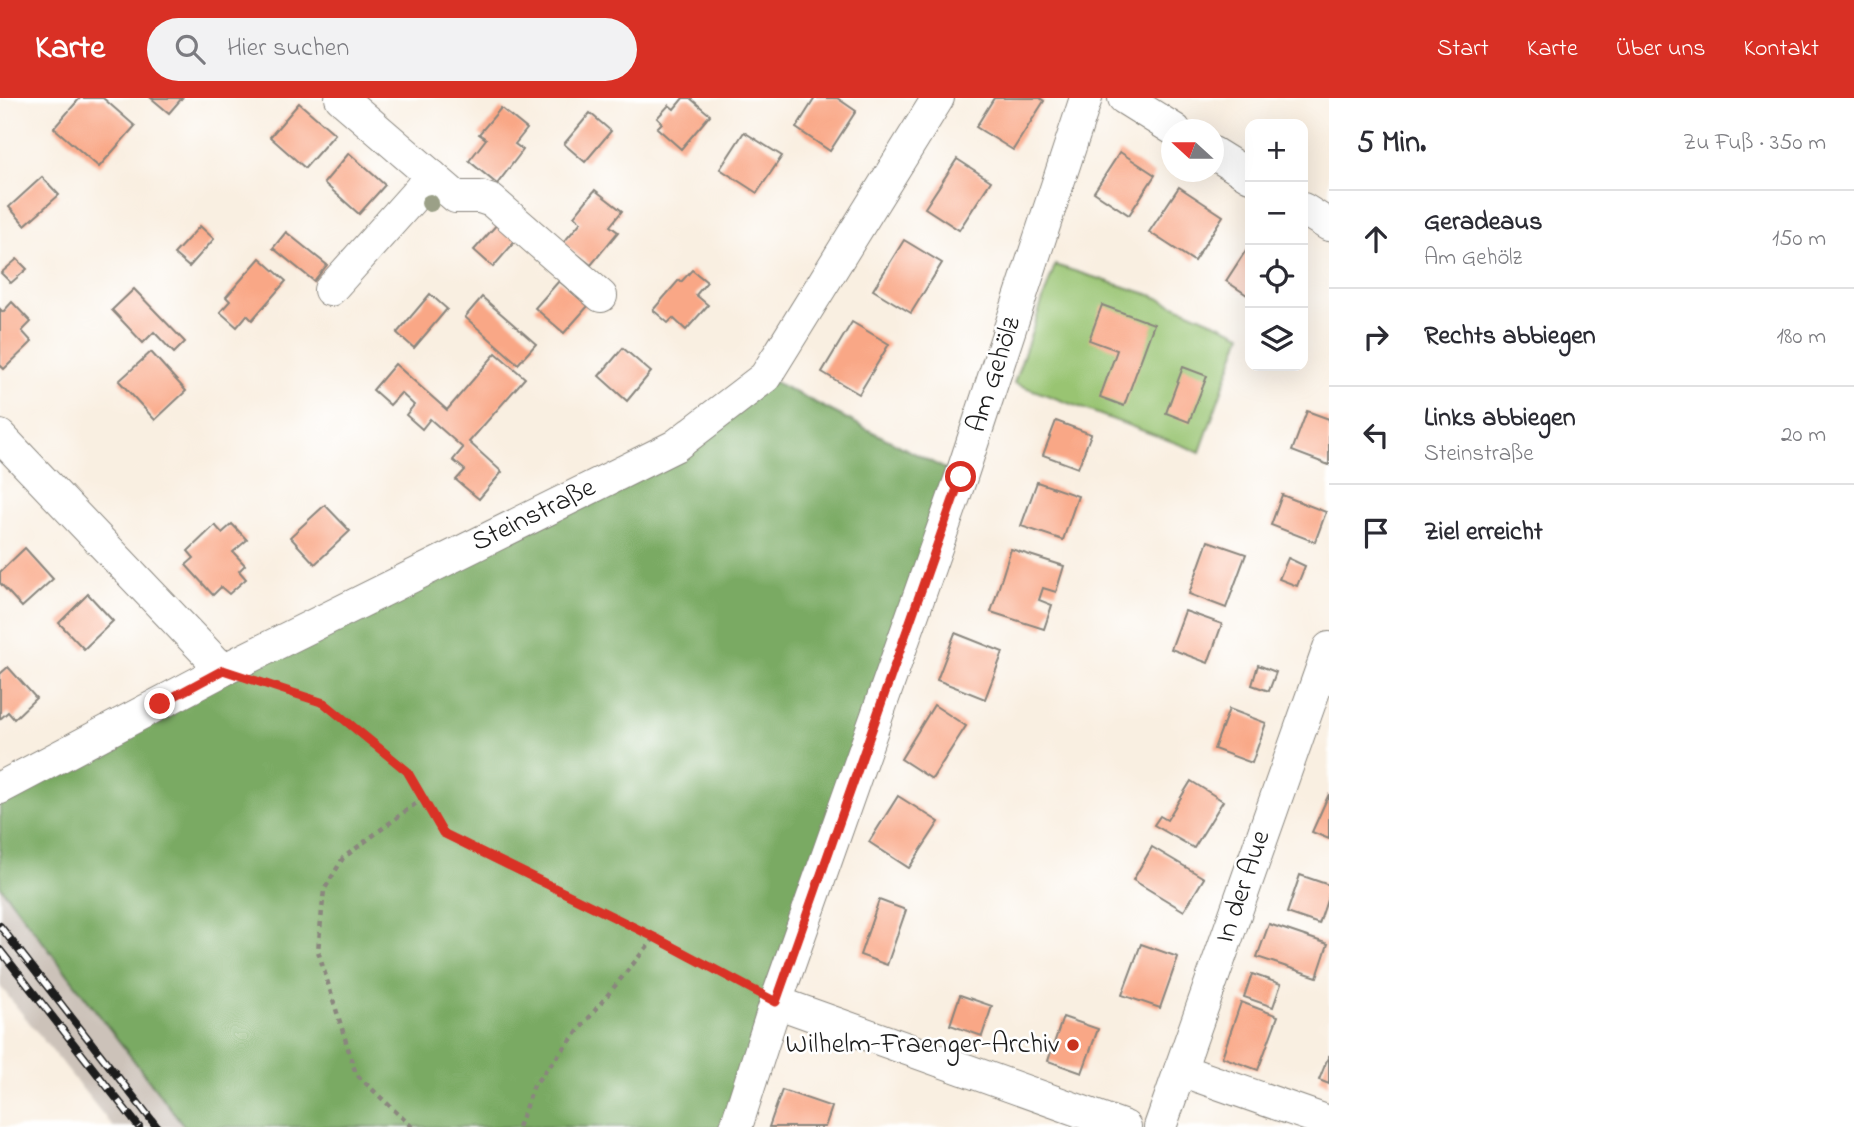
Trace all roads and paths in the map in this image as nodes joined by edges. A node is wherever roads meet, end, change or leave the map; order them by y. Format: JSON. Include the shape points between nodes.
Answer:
{"nodes":[{"id":1,"x":341,"y":98,"type":"edge"},
{"id":2,"x":938,"y":98,"type":"edge"},
{"id":3,"x":1086,"y":98,"type":"edge"},
{"id":4,"x":1124,"y":98,"type":"edge"},
{"id":5,"x":1161,"y":121,"type":"edge"},
{"id":6,"x":1224,"y":160,"type":"edge"},
{"id":7,"x":1245,"y":173,"type":"edge"},
{"id":8,"x":432,"y":176,"type":"junction"},
{"id":9,"x":1308,"y":212,"type":"edge"},
{"id":10,"x":1329,"y":225,"type":"edge"},
{"id":11,"x":330,"y":290,"type":"dead end"},
{"id":12,"x":601,"y":296,"type":"dead end"},
{"id":13,"x":0,"y":436,"type":"edge"},
{"id":14,"x":1329,"y":648,"type":"edge"},
{"id":15,"x":223,"y":670,"type":"junction"},
{"id":16,"x":0,"y":788,"type":"edge"},
{"id":17,"x":423,"y":798,"type":"junction"},
{"id":18,"x":654,"y":937,"type":"junction"},
{"id":19,"x":776,"y":1002,"type":"junction"},
{"id":20,"x":1180,"y":1070,"type":"junction"},
{"id":21,"x":1329,"y":1122,"type":"edge"},
{"id":22,"x":412,"y":1127,"type":"edge"},
{"id":23,"x":518,"y":1127,"type":"edge"},
{"id":24,"x":736,"y":1127,"type":"edge"},
{"id":25,"x":1125,"y":1127,"type":"edge"},
{"id":26,"x":1160,"y":1127,"type":"edge"}],
"edges":[{"from":1,"to":8,"type":"street"},
{"from":2,"to":15,"type":"street","name":"Steinstraße","via":[[765,377],[675,446]]},
{"from":3,"to":19,"type":"street","name":"Am Gehölz","via":[[961,477]]},
{"from":4,"to":5,"type":"street"},
{"from":6,"to":7,"type":"street"},
{"from":8,"to":11,"type":"street"},
{"from":8,"to":12,"type":"street","via":[[456,197],[492,201]]},
{"from":9,"to":10,"type":"street"},
{"from":13,"to":15,"type":"street"},
{"from":14,"to":20,"type":"street","name":"In der Aue"},
{"from":15,"to":16,"type":"street","name":"Steinstraße"},
{"from":15,"to":17,"type":"path","via":[[324,703],[407,771]]},
{"from":17,"to":18,"type":"path","via":[[443,833]]},
{"from":17,"to":22,"type":"path","via":[[343,858],[324,890],[318,951],[356,1074]]},
{"from":18,"to":19,"type":"path"},
{"from":18,"to":23,"type":"path","via":[[534,1085]]},
{"from":19,"to":24,"type":"street","name":"Am Gehölz"},
{"from":19,"to":25,"type":"street"},
{"from":20,"to":21,"type":"street"},
{"from":20,"to":26,"type":"street","name":"In der Aue"}]}
